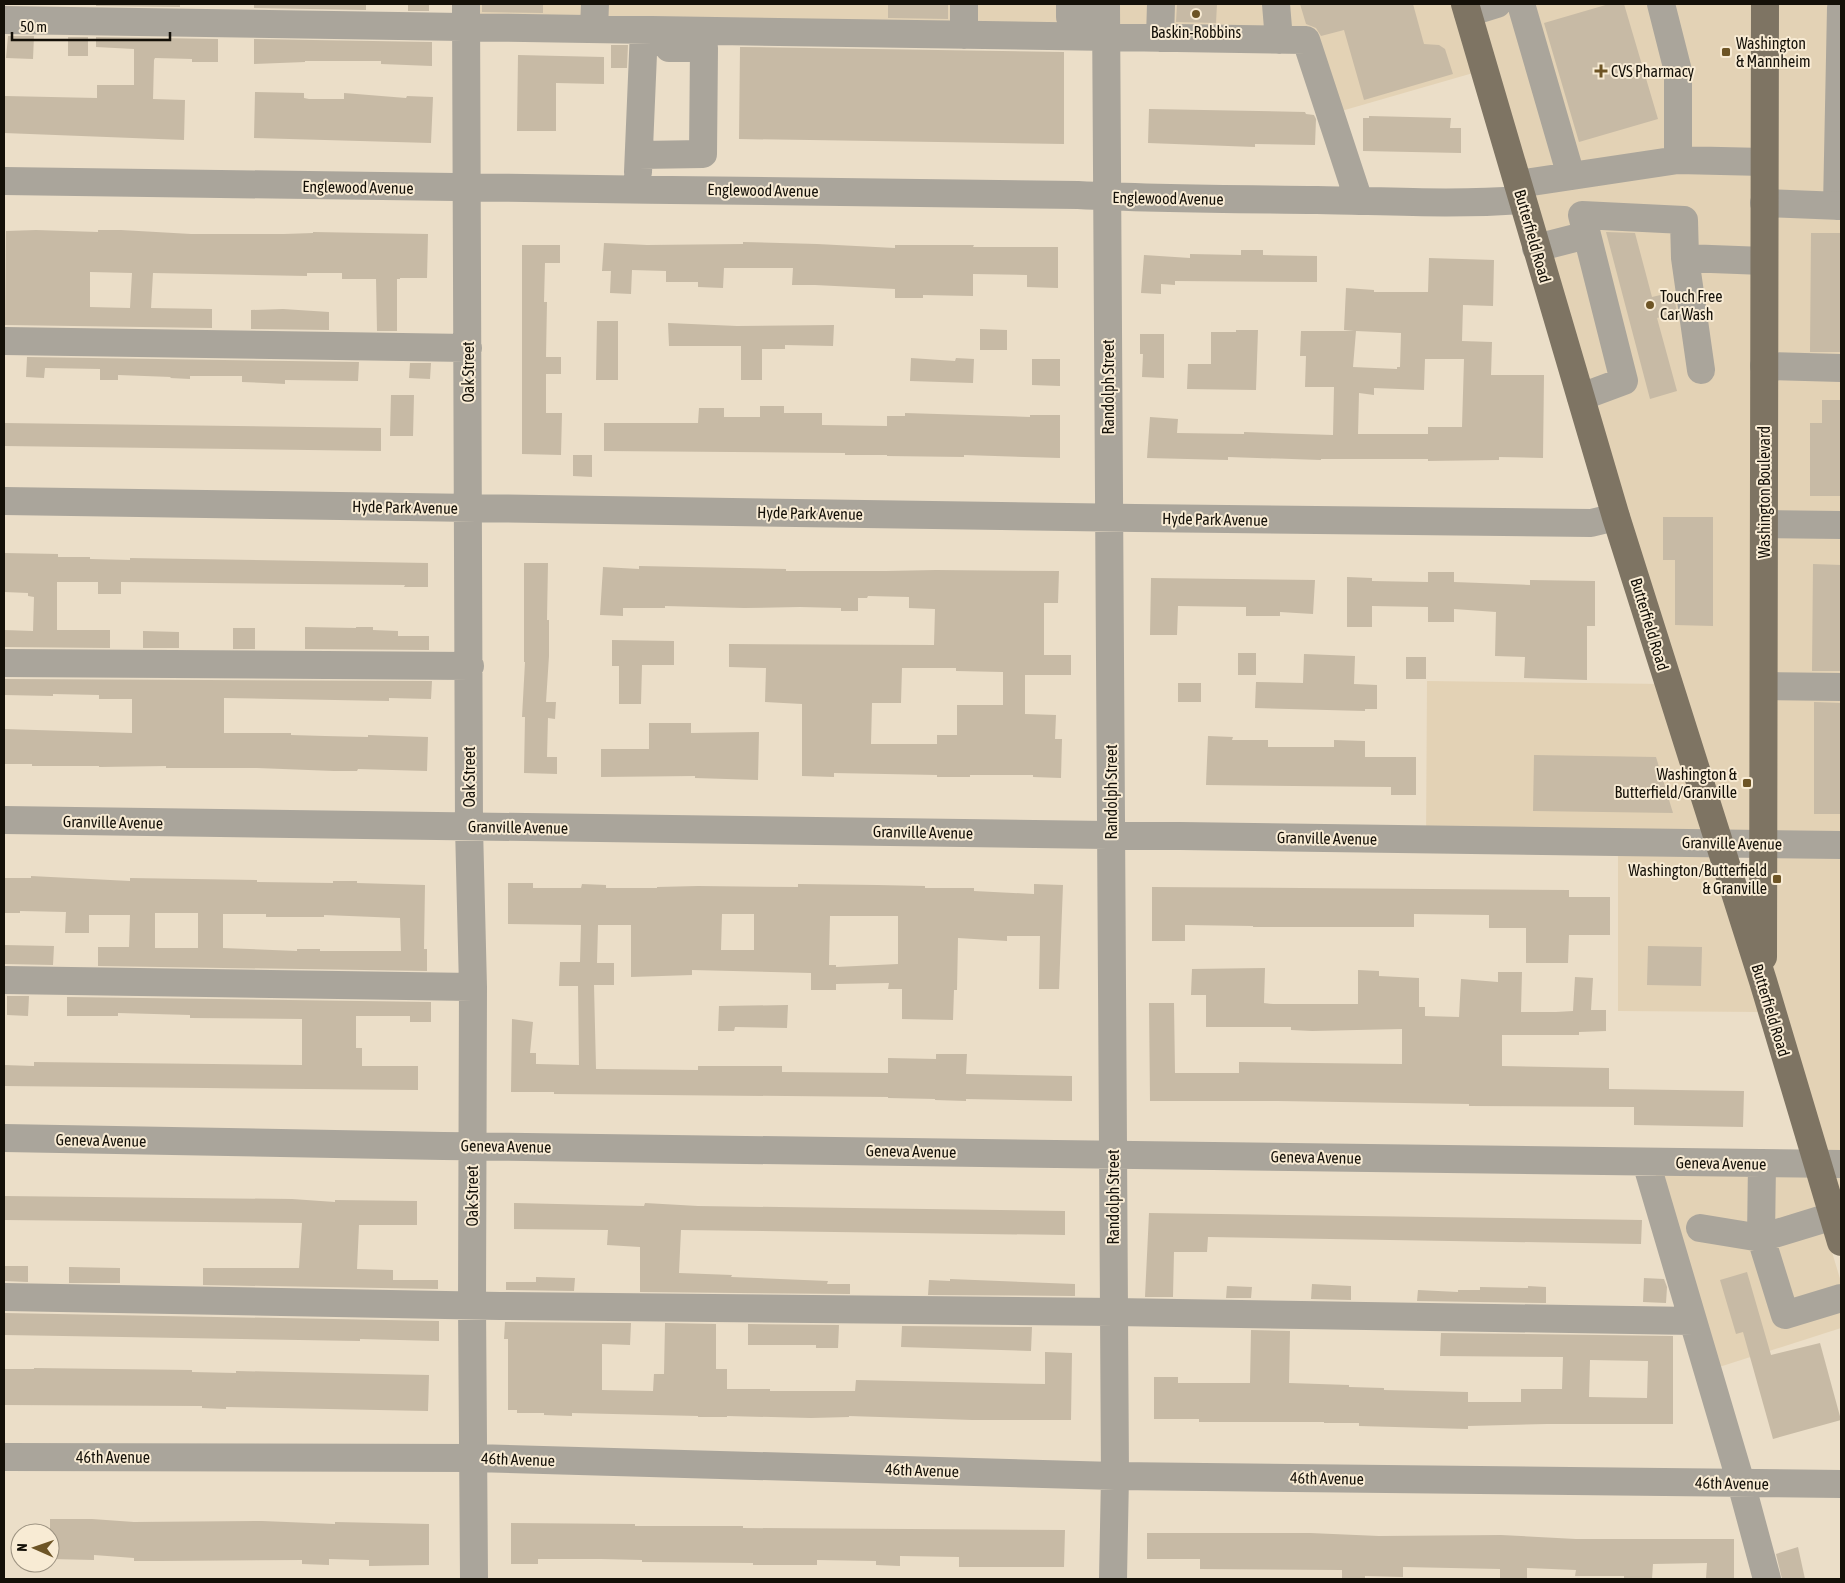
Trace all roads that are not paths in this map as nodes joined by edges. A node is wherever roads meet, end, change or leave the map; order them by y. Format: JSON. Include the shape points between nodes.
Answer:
{"nodes":[{"id":1,"x":964,"y":4,"type":"edge"},
{"id":2,"x":1070,"y":4,"type":"edge"},
{"id":3,"x":1161,"y":4,"type":"edge"},
{"id":4,"x":1276,"y":4,"type":"edge"},
{"id":5,"x":1497,"y":4,"type":"edge"},
{"id":6,"x":1521,"y":4,"type":"edge"},
{"id":7,"x":1661,"y":4,"type":"edge"},
{"id":8,"x":1765,"y":4,"type":"edge"},
{"id":9,"x":1466,"y":8,"type":"edge"},
{"id":10,"x":1841,"y":8,"type":"edge"},
{"id":11,"x":466,"y":16,"type":"edge"},
{"id":12,"x":594,"y":16,"type":"edge"},
{"id":13,"x":1106,"y":19,"type":"edge"},
{"id":14,"x":4,"y":20,"type":"edge"},
{"id":15,"x":964,"y":35,"type":"junction"},
{"id":16,"x":1160,"y":38,"type":"junction"},
{"id":17,"x":643,"y":39,"type":"junction"},
{"id":18,"x":1279,"y":40,"type":"junction"},
{"id":19,"x":639,"y":156,"type":"junction"},
{"id":20,"x":1678,"y":160,"type":"junction"},
{"id":21,"x":1764,"y":162,"type":"junction"},
{"id":22,"x":1572,"y":176,"type":"junction"},
{"id":23,"x":4,"y":181,"type":"edge"},
{"id":24,"x":466,"y":189,"type":"junction"},
{"id":25,"x":638,"y":189,"type":"junction"},
{"id":26,"x":1520,"y":192,"type":"junction"},
{"id":27,"x":1107,"y":196,"type":"junction"},
{"id":28,"x":1359,"y":201,"type":"junction"},
{"id":29,"x":1764,"y":203,"type":"junction"},
{"id":30,"x":1839,"y":206,"type":"edge"},
{"id":31,"x":1587,"y":235,"type":"junction"},
{"id":32,"x":1536,"y":248,"type":"junction"},
{"id":33,"x":1685,"y":258,"type":"junction"},
{"id":34,"x":1764,"y":261,"type":"junction"},
{"id":35,"x":4,"y":341,"type":"edge"},
{"id":36,"x":468,"y":348,"type":"junction"},
{"id":37,"x":1764,"y":366,"type":"junction"},
{"id":38,"x":1841,"y":368,"type":"edge"},
{"id":39,"x":1702,"y":370,"type":"dead end"},
{"id":40,"x":1581,"y":397,"type":"junction"},
{"id":41,"x":4,"y":500,"type":"edge"},
{"id":42,"x":468,"y":508,"type":"junction"},
{"id":43,"x":1109,"y":517,"type":"junction"},
{"id":44,"x":1616,"y":517,"type":"junction"},
{"id":45,"x":1764,"y":524,"type":"junction"},
{"id":46,"x":1841,"y":525,"type":"edge"},
{"id":47,"x":4,"y":663,"type":"edge"},
{"id":48,"x":470,"y":666,"type":"junction"},
{"id":49,"x":1764,"y":686,"type":"junction"},
{"id":50,"x":1841,"y":687,"type":"edge"},
{"id":51,"x":4,"y":820,"type":"edge"},
{"id":52,"x":469,"y":827,"type":"junction"},
{"id":53,"x":1111,"y":835,"type":"junction"},
{"id":54,"x":1718,"y":843,"type":"junction"},
{"id":55,"x":1763,"y":844,"type":"junction"},
{"id":56,"x":1841,"y":845,"type":"edge"},
{"id":57,"x":4,"y":980,"type":"edge"},
{"id":58,"x":1763,"y":981,"type":"junction"},
{"id":59,"x":473,"y":987,"type":"junction"},
{"id":60,"x":4,"y":1138,"type":"edge"},
{"id":61,"x":472,"y":1146,"type":"junction"},
{"id":62,"x":1113,"y":1154,"type":"junction"},
{"id":63,"x":1646,"y":1162,"type":"junction"},
{"id":64,"x":1829,"y":1163,"type":"edge"},
{"id":65,"x":1762,"y":1164,"type":"junction"},
{"id":66,"x":1834,"y":1216,"type":"junction"},
{"id":67,"x":1700,"y":1228,"type":"dead end"},
{"id":68,"x":1761,"y":1238,"type":"junction"},
{"id":69,"x":1841,"y":1242,"type":"edge"},
{"id":70,"x":4,"y":1297,"type":"edge"},
{"id":71,"x":1841,"y":1298,"type":"edge"},
{"id":72,"x":472,"y":1305,"type":"junction"},
{"id":73,"x":1114,"y":1312,"type":"junction"},
{"id":74,"x":1693,"y":1321,"type":"junction"},
{"id":75,"x":4,"y":1456,"type":"edge"},
{"id":76,"x":474,"y":1458,"type":"junction"},
{"id":77,"x":1115,"y":1476,"type":"junction"},
{"id":78,"x":1741,"y":1483,"type":"junction"},
{"id":79,"x":1841,"y":1484,"type":"edge"},
{"id":80,"x":474,"y":1579,"type":"edge"},
{"id":81,"x":1113,"y":1579,"type":"edge"},
{"id":82,"x":1767,"y":1579,"type":"edge"}],
"edges":[{"from":1,"to":15,"type":"street"},
{"from":2,"to":13,"type":"street","via":[[1070,17]]},
{"from":3,"to":16,"type":"street"},
{"from":4,"to":18,"type":"street"},
{"from":5,"to":9,"type":"street"},
{"from":6,"to":22,"type":"street"},
{"from":7,"to":20,"type":"street","via":[[1678,71]]},
{"from":8,"to":21,"type":"main road","name":"Washington Boulevard"},
{"from":9,"to":26,"type":"main road","name":"Butterfield Road"},
{"from":10,"to":30,"type":"street"},
{"from":11,"to":12,"type":"street"},
{"from":11,"to":14,"type":"street"},
{"from":11,"to":24,"type":"street","name":"Oak Street"},
{"from":12,"to":17,"type":"street"},
{"from":13,"to":15,"type":"street"},
{"from":13,"to":16,"type":"street"},
{"from":13,"to":27,"type":"street","name":"Randolph Street"},
{"from":15,"to":17,"type":"street"},
{"from":16,"to":18,"type":"street"},
{"from":17,"to":19,"type":"street"},
{"from":17,"to":19,"type":"street","via":[[704,48],[703,154]]},
{"from":18,"to":28,"type":"street","via":[[1306,40]]},
{"from":19,"to":25,"type":"street"},
{"from":20,"to":21,"type":"street","name":"Englewood Avenue"},
{"from":20,"to":22,"type":"street","name":"Englewood Avenue"},
{"from":21,"to":29,"type":"main road","name":"Washington Boulevard"},
{"from":22,"to":26,"type":"street","name":"Englewood Avenue"},
{"from":23,"to":24,"type":"street","name":"Englewood Avenue"},
{"from":24,"to":25,"type":"street","name":"Englewood Avenue"},
{"from":24,"to":36,"type":"street","name":"Oak Street"},
{"from":25,"to":27,"type":"street","name":"Englewood Avenue"},
{"from":26,"to":28,"type":"street","name":"Englewood Avenue","via":[[1495,202]]},
{"from":26,"to":32,"type":"main road","name":"Butterfield Road"},
{"from":27,"to":28,"type":"street","name":"Englewood Avenue"},
{"from":27,"to":43,"type":"street","name":"Randolph Street"},
{"from":29,"to":30,"type":"street"},
{"from":29,"to":34,"type":"main road","name":"Washington Boulevard"},
{"from":31,"to":32,"type":"street"},
{"from":31,"to":33,"type":"street","via":[[1582,215],[1684,220]]},
{"from":31,"to":40,"type":"street","via":[[1624,381]]},
{"from":32,"to":40,"type":"main road","name":"Butterfield Road"},
{"from":33,"to":34,"type":"street"},
{"from":33,"to":39,"type":"street"},
{"from":34,"to":37,"type":"main road","name":"Washington Boulevard"},
{"from":35,"to":36,"type":"street"},
{"from":36,"to":42,"type":"street","name":"Oak Street"},
{"from":37,"to":38,"type":"street"},
{"from":37,"to":45,"type":"main road","name":"Washington Boulevard"},
{"from":40,"to":44,"type":"main road","name":"Butterfield Road"},
{"from":41,"to":42,"type":"street","name":"Hyde Park Avenue"},
{"from":42,"to":43,"type":"street","name":"Hyde Park Avenue"},
{"from":42,"to":48,"type":"street","name":"Oak Street"},
{"from":43,"to":44,"type":"street","name":"Hyde Park Avenue","via":[[1591,523]]},
{"from":43,"to":53,"type":"street","name":"Randolph Street"},
{"from":44,"to":54,"type":"main road","name":"Butterfield Road"},
{"from":45,"to":46,"type":"street"},
{"from":45,"to":49,"type":"main road","name":"Washington Boulevard"},
{"from":47,"to":48,"type":"street"},
{"from":48,"to":52,"type":"street","name":"Oak Street"},
{"from":49,"to":50,"type":"street"},
{"from":49,"to":55,"type":"main road","name":"Washington Boulevard"},
{"from":51,"to":52,"type":"street","name":"Granville Avenue"},
{"from":52,"to":53,"type":"street","name":"Granville Avenue"},
{"from":52,"to":59,"type":"street","name":"Oak Street"},
{"from":53,"to":54,"type":"street","name":"Granville Avenue"},
{"from":53,"to":62,"type":"street","name":"Randolph Street"},
{"from":54,"to":55,"type":"street","name":"Granville Avenue"},
{"from":54,"to":58,"type":"main road","name":"Butterfield Road"},
{"from":55,"to":56,"type":"street","name":"Granville Avenue"},
{"from":55,"to":58,"type":"main road","name":"Washington Boulevard"},
{"from":57,"to":59,"type":"street"},
{"from":58,"to":64,"type":"main road","name":"Butterfield Road"},
{"from":59,"to":61,"type":"street","name":"Oak Street"},
{"from":60,"to":61,"type":"street","name":"Geneva Avenue"},
{"from":61,"to":62,"type":"street","name":"Geneva Avenue"},
{"from":61,"to":72,"type":"street","name":"Oak Street"},
{"from":62,"to":63,"type":"street","name":"Geneva Avenue"},
{"from":62,"to":73,"type":"street","name":"Randolph Street"},
{"from":63,"to":65,"type":"street","name":"Geneva Avenue"},
{"from":63,"to":74,"type":"street"},
{"from":64,"to":65,"type":"street","name":"Geneva Avenue"},
{"from":64,"to":66,"type":"main road","name":"Butterfield Road"},
{"from":65,"to":68,"type":"street"},
{"from":66,"to":68,"type":"street"},
{"from":66,"to":69,"type":"main road","name":"Butterfield Road"},
{"from":67,"to":68,"type":"street"},
{"from":68,"to":71,"type":"street","via":[[1785,1315]]},
{"from":70,"to":72,"type":"street"},
{"from":72,"to":73,"type":"street"},
{"from":72,"to":76,"type":"street","name":"Oak Street"},
{"from":73,"to":74,"type":"street"},
{"from":73,"to":77,"type":"street","name":"Randolph Street"},
{"from":74,"to":78,"type":"street"},
{"from":75,"to":76,"type":"street","name":"46th Avenue"},
{"from":76,"to":77,"type":"street","name":"46th Avenue"},
{"from":76,"to":80,"type":"street","name":"Oak Street"},
{"from":77,"to":78,"type":"street","name":"46th Avenue"},
{"from":77,"to":81,"type":"street","name":"Randolph Street"},
{"from":78,"to":79,"type":"street","name":"46th Avenue"},
{"from":78,"to":82,"type":"street"}]}
